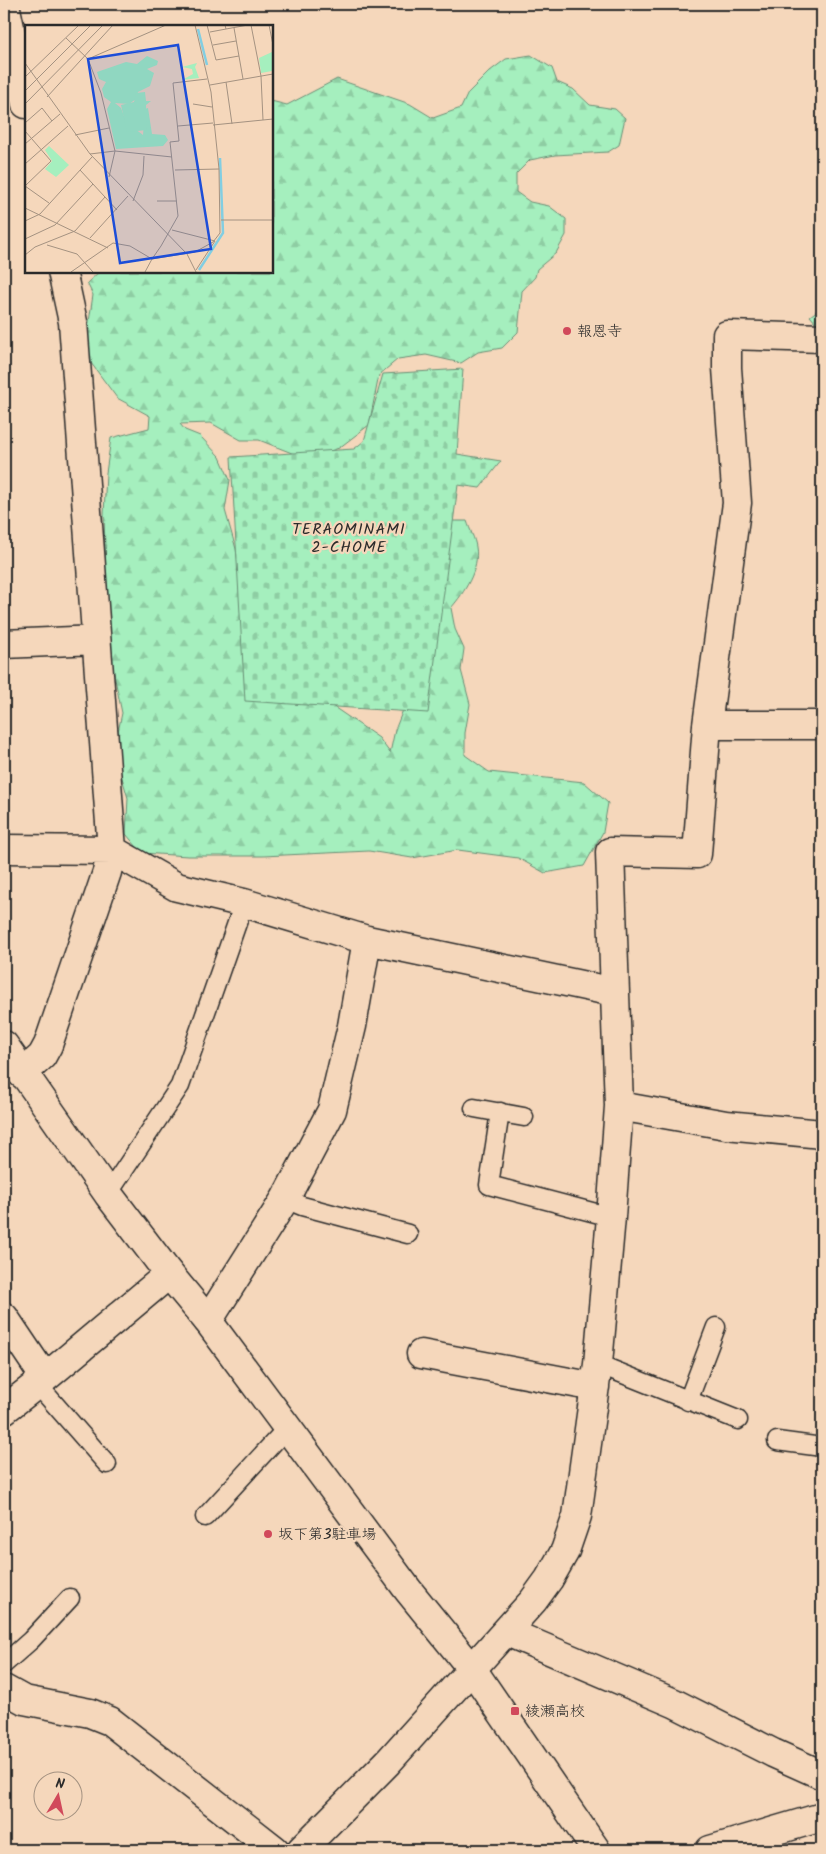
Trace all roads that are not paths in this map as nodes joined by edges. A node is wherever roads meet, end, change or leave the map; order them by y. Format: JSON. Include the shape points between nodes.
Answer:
{"nodes":[{"id":1,"x":5,"y":4,"type":"edge"},
{"id":2,"x":25,"y":99,"type":"edge"},
{"id":3,"x":62,"y":272,"type":"edge"},
{"id":4,"x":822,"y":338,"type":"edge"},
{"id":5,"x":96,"y":640,"type":"junction"},
{"id":6,"x":4,"y":644,"type":"edge"},
{"id":7,"x":707,"y":725,"type":"junction"},
{"id":8,"x":822,"y":725,"type":"edge"},
{"id":9,"x":4,"y":849,"type":"edge"},
{"id":10,"x":112,"y":850,"type":"junction"},
{"id":11,"x":244,"y":903,"type":"junction"},
{"id":12,"x":367,"y":940,"type":"junction"},
{"id":13,"x":614,"y":992,"type":"junction"},
{"id":14,"x":4,"y":1045,"type":"edge"},
{"id":15,"x":22,"y":1074,"type":"junction"},
{"id":16,"x":619,"y":1106,"type":"junction"},
{"id":17,"x":474,"y":1108,"type":"dead end"},
{"id":18,"x":500,"y":1112,"type":"junction"},
{"id":19,"x":524,"y":1117,"type":"dead end"},
{"id":20,"x":822,"y":1134,"type":"edge"},
{"id":21,"x":108,"y":1194,"type":"junction"},
{"id":22,"x":285,"y":1199,"type":"junction"},
{"id":23,"x":611,"y":1217,"type":"junction"},
{"id":24,"x":408,"y":1234,"type":"dead end"},
{"id":25,"x":169,"y":1274,"type":"junction"},
{"id":26,"x":4,"y":1317,"type":"edge"},
{"id":27,"x":208,"y":1321,"type":"junction"},
{"id":28,"x":716,"y":1327,"type":"dead end"},
{"id":29,"x":421,"y":1354,"type":"dead end"},
{"id":30,"x":596,"y":1376,"type":"junction"},
{"id":31,"x":41,"y":1381,"type":"junction"},
{"id":32,"x":688,"y":1401,"type":"junction"},
{"id":33,"x":4,"y":1410,"type":"edge"},
{"id":34,"x":738,"y":1420,"type":"dead end"},
{"id":35,"x":287,"y":1428,"type":"junction"},
{"id":36,"x":777,"y":1441,"type":"dead end"},
{"id":37,"x":822,"y":1447,"type":"edge"},
{"id":38,"x":107,"y":1464,"type":"dead end"},
{"id":39,"x":205,"y":1517,"type":"dead end"},
{"id":40,"x":70,"y":1598,"type":"dead end"},
{"id":41,"x":507,"y":1632,"type":"junction"},
{"id":42,"x":4,"y":1664,"type":"edge"},
{"id":43,"x":472,"y":1669,"type":"junction"},
{"id":44,"x":4,"y":1689,"type":"edge"},
{"id":45,"x":822,"y":1775,"type":"edge"},
{"id":46,"x":822,"y":1817,"type":"edge"},
{"id":47,"x":275,"y":1850,"type":"edge"},
{"id":48,"x":301,"y":1850,"type":"edge"},
{"id":49,"x":596,"y":1850,"type":"edge"},
{"id":50,"x":710,"y":1850,"type":"edge"}],
"edges":[{"from":1,"to":2,"type":"street"},
{"from":3,"to":5,"type":"street","via":[[73,322]]},
{"from":4,"to":7,"type":"street","via":[[727,336],[738,503]]},
{"from":5,"to":6,"type":"street"},
{"from":5,"to":10,"type":"street"},
{"from":7,"to":8,"type":"street"},
{"from":7,"to":13,"type":"street","via":[[697,854],[610,852]]},
{"from":9,"to":10,"type":"street"},
{"from":10,"to":11,"type":"street","via":[[177,888]]},
{"from":10,"to":15,"type":"street","via":[[48,1045],[42,1056]]},
{"from":11,"to":12,"type":"street"},
{"from":11,"to":21,"type":"lane","via":[[180,1086]]},
{"from":12,"to":13,"type":"street"},
{"from":12,"to":22,"type":"street","via":[[352,1026],[332,1110]]},
{"from":13,"to":16,"type":"street"},
{"from":14,"to":15,"type":"street"},
{"from":15,"to":21,"type":"street"},
{"from":16,"to":20,"type":"street","via":[[726,1125]]},
{"from":16,"to":23,"type":"street"},
{"from":17,"to":18,"type":"lane"},
{"from":18,"to":19,"type":"lane"},
{"from":18,"to":23,"type":"lane","via":[[489,1185]]},
{"from":21,"to":25,"type":"street"},
{"from":22,"to":24,"type":"lane"},
{"from":22,"to":27,"type":"street"},
{"from":23,"to":30,"type":"street"},
{"from":25,"to":27,"type":"street"},
{"from":25,"to":31,"type":"street"},
{"from":26,"to":31,"type":"street"},
{"from":27,"to":35,"type":"street"},
{"from":28,"to":32,"type":"lane"},
{"from":29,"to":30,"type":"street"},
{"from":30,"to":32,"type":"lane"},
{"from":30,"to":41,"type":"street","via":[[577,1516],[568,1542],[550,1579]]},
{"from":31,"to":33,"type":"street"},
{"from":31,"to":38,"type":"lane"},
{"from":32,"to":34,"type":"lane"},
{"from":35,"to":39,"type":"lane"},
{"from":35,"to":43,"type":"street","via":[[408,1590]]},
{"from":36,"to":37,"type":"lane"},
{"from":40,"to":42,"type":"lane","via":[[32,1640]]},
{"from":41,"to":43,"type":"street"},
{"from":41,"to":45,"type":"street","via":[[674,1703]]},
{"from":43,"to":48,"type":"street","via":[[388,1762]]},
{"from":43,"to":49,"type":"street"},
{"from":44,"to":47,"type":"street","via":[[24,1700],[90,1713],[110,1721]]},
{"from":46,"to":50,"type":"street"}]}
